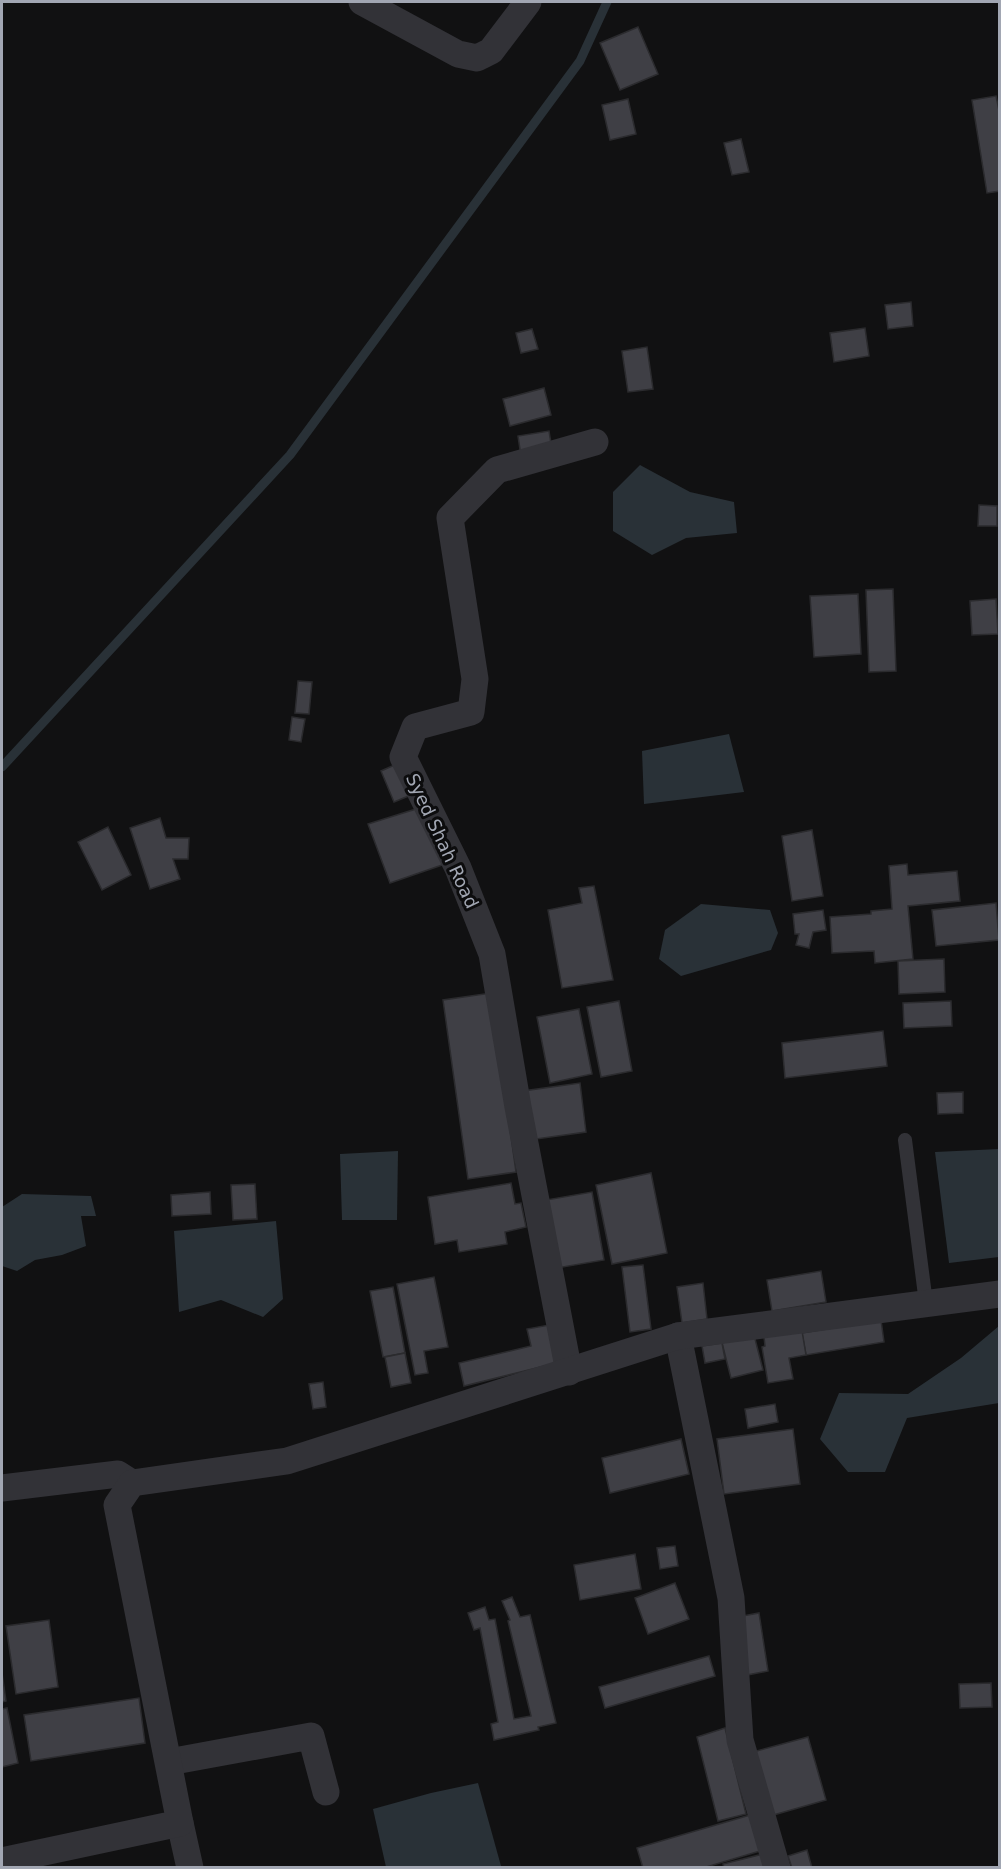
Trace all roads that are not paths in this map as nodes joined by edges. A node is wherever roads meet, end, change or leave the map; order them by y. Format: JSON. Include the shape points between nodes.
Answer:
{"nodes":[{"id":1,"x":362,"y":2,"type":"edge"},
{"id":2,"x":528,"y":2,"type":"edge"},
{"id":3,"x":595,"y":442,"type":"dead end"},
{"id":4,"x":904,"y":1140,"type":"dead end"},
{"id":5,"x":999,"y":1294,"type":"edge"},
{"id":6,"x":926,"y":1303,"type":"junction"},
{"id":7,"x":678,"y":1336,"type":"junction"},
{"id":8,"x":569,"y":1372,"type":"junction"},
{"id":9,"x":132,"y":1483,"type":"junction"},
{"id":10,"x":2,"y":1488,"type":"edge"},
{"id":11,"x":169,"y":1762,"type":"junction"},
{"id":12,"x":326,"y":1792,"type":"dead end"},
{"id":13,"x":180,"y":1823,"type":"junction"},
{"id":14,"x":2,"y":1861,"type":"edge"},
{"id":15,"x":190,"y":1868,"type":"edge"},
{"id":16,"x":777,"y":1868,"type":"edge"}],
"edges":[{"from":1,"to":2,"type":"street","via":[[458,54],[477,58],[491,51]]},
{"from":3,"to":8,"type":"street","name":"Syed Shah Road","via":[[497,470],[450,518],[475,679],[471,712],[415,727],[403,757],[458,868],[492,954]]},
{"from":4,"to":6,"type":"lane"},
{"from":5,"to":6,"type":"street"},
{"from":6,"to":7,"type":"street"},
{"from":7,"to":8,"type":"street"},
{"from":7,"to":16,"type":"street","via":[[731,1598],[740,1740]]},
{"from":8,"to":9,"type":"street","via":[[287,1461]]},
{"from":9,"to":10,"type":"street","via":[[118,1474]]},
{"from":9,"to":11,"type":"street","via":[[117,1505]]},
{"from":11,"to":12,"type":"street","via":[[311,1736]]},
{"from":11,"to":13,"type":"street"},
{"from":13,"to":14,"type":"street"},
{"from":13,"to":15,"type":"street"}]}
